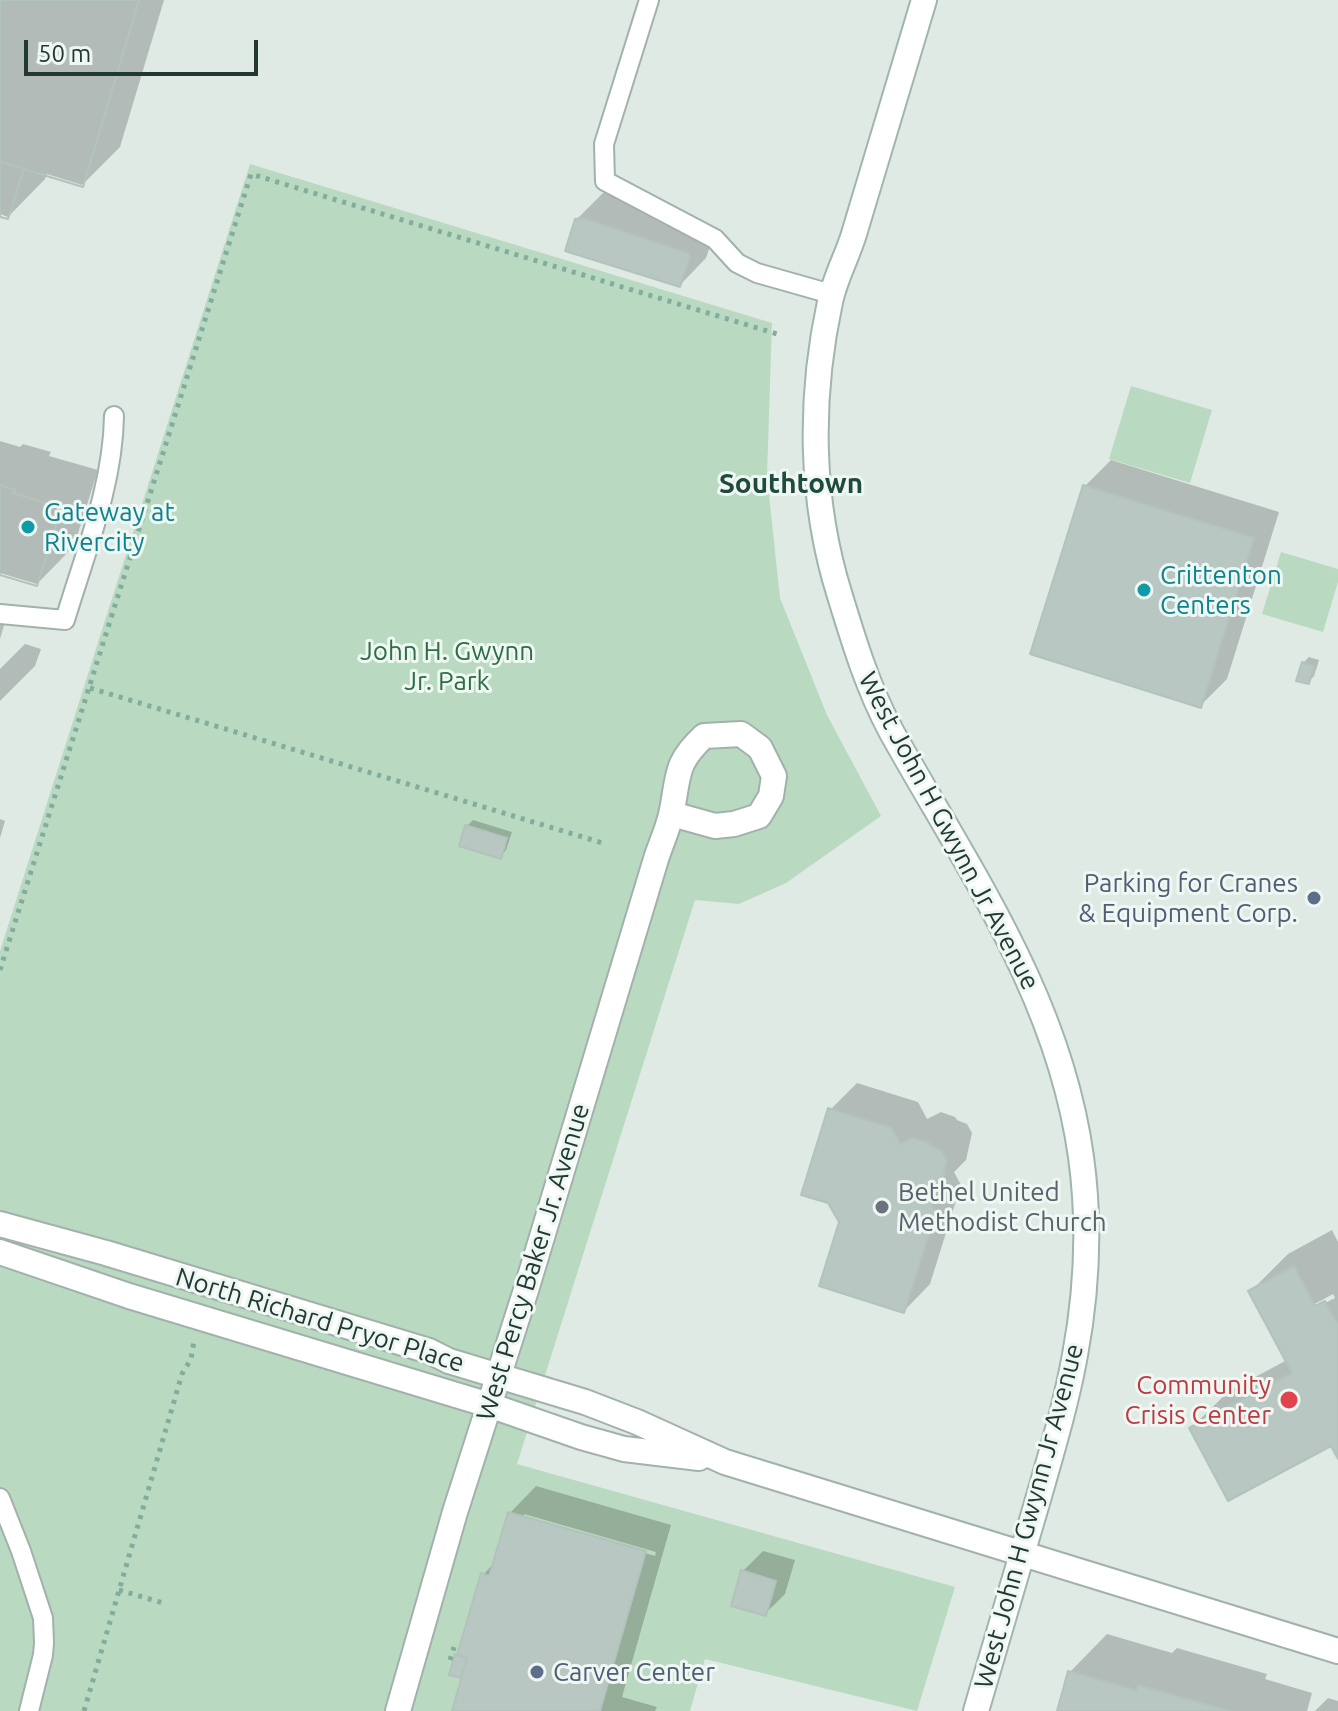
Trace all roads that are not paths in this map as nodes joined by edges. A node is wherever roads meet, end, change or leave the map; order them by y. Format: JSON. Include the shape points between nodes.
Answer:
{"nodes":[{"id":1,"x":649,"y":0,"type":"edge"},
{"id":2,"x":924,"y":0,"type":"edge"},
{"id":3,"x":831,"y":294,"type":"junction"},
{"id":4,"x":114,"y":416,"type":"dead end"},
{"id":5,"x":0,"y":614,"type":"edge"},
{"id":6,"x":672,"y":814,"type":"junction"},
{"id":7,"x":0,"y":1224,"type":"edge"},
{"id":8,"x":0,"y":1252,"type":"edge"},
{"id":9,"x":499,"y":1376,"type":"junction"},
{"id":10,"x":489,"y":1405,"type":"junction"},
{"id":11,"x":725,"y":1462,"type":"junction"},
{"id":12,"x":0,"y":1498,"type":"edge"},
{"id":13,"x":1023,"y":1554,"type":"junction"},
{"id":14,"x":1338,"y":1651,"type":"edge"},
{"id":15,"x":29,"y":1711,"type":"edge"},
{"id":16,"x":398,"y":1711,"type":"edge"},
{"id":17,"x":976,"y":1711,"type":"edge"}],
"edges":[{"from":1,"to":3,"type":"lane","via":[[604,144],[605,181],[715,239],[737,263],[757,273]]},
{"from":2,"to":3,"type":"street","name":"West John H Gwynn Jr Avenue"},
{"from":3,"to":13,"type":"street","name":"West John H Gwynn Jr Avenue","via":[[815,423],[820,502],[833,577],[881,711],[1029,977],[1053,1038],[1081,1157],[1085,1276],[1076,1353]]},
{"from":4,"to":5,"type":"lane","via":[[105,489],[65,620]]},
{"from":6,"to":6,"type":"street","name":"West Percy Baker Jr. Avenue","via":[[715,826],[759,816],[771,796],[774,776],[760,748],[741,734],[704,736],[687,751],[678,769]]},
{"from":6,"to":9,"type":"street","name":"West Percy Baker Jr. Avenue"},
{"from":7,"to":9,"type":"street","name":"North Richard Pryor Place"},
{"from":8,"to":10,"type":"street","name":"North Richard Pryor Place"},
{"from":9,"to":10,"type":"street","name":"West Percy Baker Jr. Avenue"},
{"from":9,"to":11,"type":"street","name":"North Richard Pryor Place","via":[[598,1407]]},
{"from":10,"to":11,"type":"street","name":"North Richard Pryor Place","via":[[624,1449]]},
{"from":10,"to":16,"type":"street","name":"West Percy Baker Jr. Avenue"},
{"from":11,"to":13,"type":"street","name":"North Richard Pryor Place"},
{"from":12,"to":15,"type":"lane","via":[[43,1618],[43,1655]]},
{"from":13,"to":14,"type":"street","name":"North Richard Pryor Place"},
{"from":13,"to":17,"type":"street","name":"West John H Gwynn Jr Avenue"}]}
